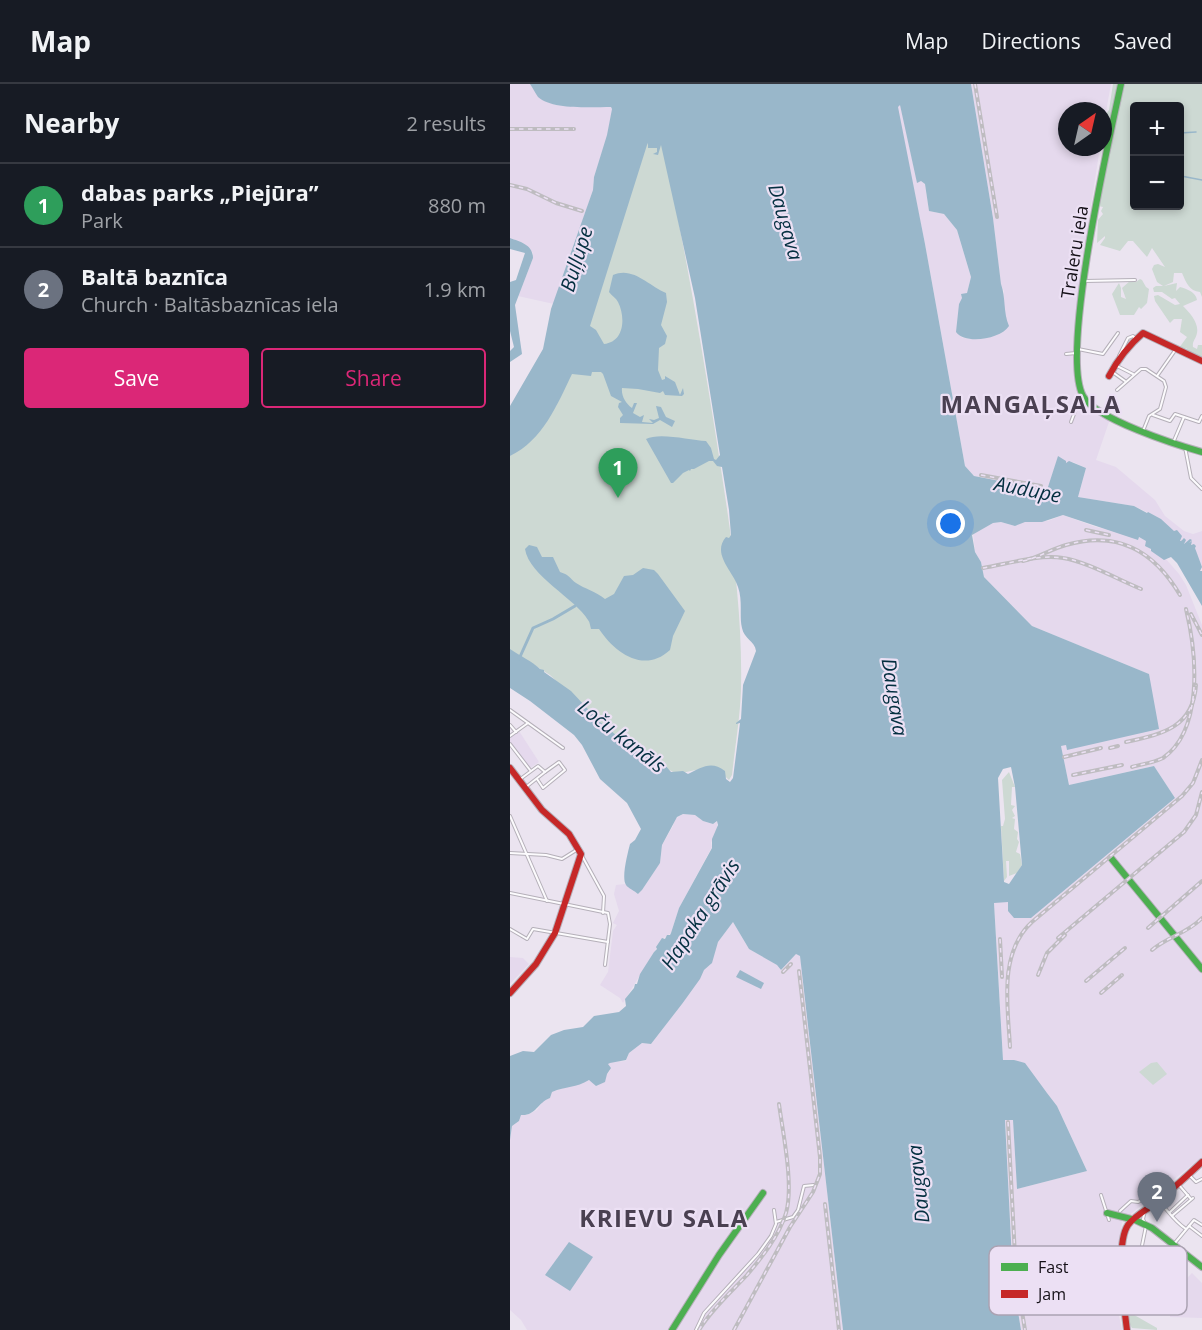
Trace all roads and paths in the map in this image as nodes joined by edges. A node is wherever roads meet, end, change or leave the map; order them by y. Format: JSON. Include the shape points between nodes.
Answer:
{"nodes":[{"id":1,"x":1121,"y":84,"type":"edge"},
{"id":2,"x":1085,"y":280,"type":"junction"},
{"id":3,"x":1135,"y":280,"type":"dead end"},
{"id":4,"x":1118,"y":333,"type":"dead end"},
{"id":5,"x":1176,"y":349,"type":"junction"},
{"id":6,"x":1076,"y":351,"type":"junction"},
{"id":7,"x":1066,"y":354,"type":"dead end"},
{"id":8,"x":1202,"y":361,"type":"edge"},
{"id":9,"x":1115,"y":365,"type":"junction"},
{"id":10,"x":1110,"y":374,"type":"joint"},
{"id":11,"x":1133,"y":374,"type":"junction"},
{"id":12,"x":1157,"y":376,"type":"junction"},
{"id":13,"x":1125,"y":381,"type":"junction"},
{"id":14,"x":1117,"y":390,"type":"dead end"},
{"id":15,"x":1083,"y":397,"type":"junction"},
{"id":16,"x":1152,"y":414,"type":"junction"},
{"id":17,"x":1202,"y":416,"type":"edge"},
{"id":18,"x":1184,"y":417,"type":"junction"},
{"id":19,"x":1071,"y":422,"type":"dead end"},
{"id":20,"x":1143,"y":431,"type":"junction"},
{"id":21,"x":1173,"y":443,"type":"junction"},
{"id":22,"x":1185,"y":447,"type":"junction"},
{"id":23,"x":1202,"y":452,"type":"edge"},
{"id":24,"x":1202,"y":489,"type":"edge"},
{"id":25,"x":510,"y":710,"type":"edge"},
{"id":26,"x":528,"y":723,"type":"junction"},
{"id":27,"x":510,"y":725,"type":"edge"},
{"id":28,"x":516,"y":732,"type":"junction"},
{"id":29,"x":510,"y":736,"type":"edge"},
{"id":30,"x":510,"y":744,"type":"edge"},
{"id":31,"x":563,"y":748,"type":"dead end"},
{"id":32,"x":510,"y":768,"type":"edge"},
{"id":33,"x":531,"y":771,"type":"junction"},
{"id":34,"x":545,"y":772,"type":"junction"},
{"id":35,"x":537,"y":779,"type":"junction"},
{"id":36,"x":519,"y":780,"type":"junction"},
{"id":37,"x":525,"y":788,"type":"junction"},
{"id":38,"x":510,"y":816,"type":"edge"},
{"id":39,"x":512,"y":825,"type":"edge"},
{"id":40,"x":580,"y":851,"type":"junction"},
{"id":41,"x":510,"y":853,"type":"edge"},
{"id":42,"x":527,"y":854,"type":"junction"},
{"id":43,"x":1111,"y":858,"type":"dead end"},
{"id":44,"x":510,"y":893,"type":"edge"},
{"id":45,"x":547,"y":901,"type":"junction"},
{"id":46,"x":565,"y":905,"type":"junction"},
{"id":47,"x":603,"y":913,"type":"junction"},
{"id":48,"x":510,"y":929,"type":"edge"},
{"id":49,"x":555,"y":933,"type":"junction"},
{"id":50,"x":608,"y":942,"type":"junction"},
{"id":51,"x":605,"y":965,"type":"dead end"},
{"id":52,"x":1201,"y":968,"type":"edge"},
{"id":53,"x":510,"y":993,"type":"edge"},
{"id":54,"x":1202,"y":1162,"type":"edge"},
{"id":55,"x":1188,"y":1174,"type":"junction"},
{"id":56,"x":1202,"y":1179,"type":"edge"},
{"id":57,"x":1167,"y":1181,"type":"dead end"},
{"id":58,"x":1178,"y":1184,"type":"junction"},
{"id":59,"x":814,"y":1185,"type":"dead end"},
{"id":60,"x":763,"y":1193,"type":"dead end"},
{"id":61,"x":1101,"y":1195,"type":"dead end"},
{"id":62,"x":1188,"y":1195,"type":"junction"},
{"id":63,"x":1148,"y":1197,"type":"junction"},
{"id":64,"x":1157,"y":1202,"type":"junction"},
{"id":65,"x":774,"y":1210,"type":"dead end"},
{"id":66,"x":1120,"y":1211,"type":"dead end"},
{"id":67,"x":1145,"y":1211,"type":"junction"},
{"id":68,"x":1171,"y":1214,"type":"junction"},
{"id":69,"x":1108,"y":1217,"type":"joint"},
{"id":70,"x":1133,"y":1220,"type":"junction"},
{"id":71,"x":776,"y":1222,"type":"junction"},
{"id":72,"x":1202,"y":1225,"type":"edge"},
{"id":73,"x":1146,"y":1226,"type":"junction"},
{"id":74,"x":1187,"y":1228,"type":"junction"},
{"id":75,"x":1202,"y":1236,"type":"edge"},
{"id":76,"x":1174,"y":1244,"type":"junction"},
{"id":77,"x":1123,"y":1246,"type":"edge"},
{"id":78,"x":1142,"y":1246,"type":"edge"},
{"id":79,"x":1177,"y":1246,"type":"edge"},
{"id":80,"x":1187,"y":1254,"type":"edge"},
{"id":81,"x":1201,"y":1264,"type":"edge"},
{"id":82,"x":1125,"y":1315,"type":"edge"},
{"id":83,"x":672,"y":1330,"type":"edge"},
{"id":84,"x":696,"y":1330,"type":"edge"},
{"id":85,"x":1127,"y":1330,"type":"edge"}],
"edges":[{"from":1,"to":2,"type":"street","name":"Traleru iela"},
{"from":2,"to":3,"type":"street"},
{"from":2,"to":6,"type":"street","name":"Traleru iela"},
{"from":4,"to":6,"type":"street","via":[[1103,354]]},
{"from":5,"to":8,"type":"street"},
{"from":5,"to":9,"type":"street","via":[[1143,333]]},
{"from":5,"to":12,"type":"street"},
{"from":6,"to":7,"type":"street"},
{"from":6,"to":15,"type":"street","name":"Traleru iela"},
{"from":9,"to":10,"type":"street"},
{"from":9,"to":11,"type":"street"},
{"from":10,"to":13,"type":"street"},
{"from":11,"to":12,"type":"street","via":[[1146,369]]},
{"from":11,"to":13,"type":"street"},
{"from":12,"to":16,"type":"street","via":[[1166,384],[1160,409]]},
{"from":13,"to":14,"type":"street"},
{"from":15,"to":19,"type":"street"},
{"from":15,"to":20,"type":"street","via":[[1108,416]]},
{"from":16,"to":18,"type":"street","via":[[1170,421],[1175,414]]},
{"from":16,"to":20,"type":"street"},
{"from":17,"to":18,"type":"street","via":[[1199,422]]},
{"from":18,"to":21,"type":"street"},
{"from":20,"to":21,"type":"street"},
{"from":21,"to":22,"type":"street"},
{"from":22,"to":23,"type":"street"},
{"from":22,"to":24,"type":"street","via":[[1191,478]]},
{"from":25,"to":26,"type":"street"},
{"from":26,"to":28,"type":"street"},
{"from":26,"to":31,"type":"street"},
{"from":27,"to":28,"type":"street"},
{"from":28,"to":29,"type":"street"},
{"from":30,"to":33,"type":"street"},
{"from":32,"to":36,"type":"street"},
{"from":33,"to":34,"type":"street","via":[[538,766]]},
{"from":33,"to":36,"type":"street"},
{"from":34,"to":35,"type":"street"},
{"from":34,"to":35,"type":"street","via":[[559,762],[565,771],[543,788]]},
{"from":35,"to":37,"type":"street"},
{"from":36,"to":37,"type":"street"},
{"from":37,"to":40,"type":"street"},
{"from":38,"to":39,"type":"street"},
{"from":39,"to":42,"type":"street"},
{"from":40,"to":42,"type":"street","via":[[562,859]]},
{"from":40,"to":46,"type":"street"},
{"from":40,"to":47,"type":"street","via":[[604,896]]},
{"from":41,"to":42,"type":"street"},
{"from":42,"to":45,"type":"street"},
{"from":43,"to":52,"type":"street"},
{"from":44,"to":45,"type":"street"},
{"from":45,"to":46,"type":"street"},
{"from":46,"to":47,"type":"street"},
{"from":46,"to":49,"type":"street"},
{"from":47,"to":50,"type":"street","via":[[610,918]]},
{"from":48,"to":49,"type":"street","via":[[527,939],[533,929]]},
{"from":49,"to":50,"type":"street"},
{"from":49,"to":53,"type":"street","via":[[537,964]]},
{"from":50,"to":51,"type":"street"},
{"from":54,"to":55,"type":"street"},
{"from":55,"to":56,"type":"street","via":[[1196,1182]]},
{"from":55,"to":58,"type":"street"},
{"from":57,"to":63,"type":"street"},
{"from":58,"to":62,"type":"street"},
{"from":58,"to":64,"type":"street"},
{"from":59,"to":71,"type":"street","via":[[804,1186],[793,1217]]},
{"from":60,"to":83,"type":"street"},
{"from":61,"to":69,"type":"street"},
{"from":62,"to":68,"type":"street"},
{"from":62,"to":68,"type":"street","via":[[1192,1198]]},
{"from":63,"to":64,"type":"street"},
{"from":63,"to":66,"type":"street","via":[[1131,1201]]},
{"from":64,"to":67,"type":"street"},
{"from":64,"to":68,"type":"street"},
{"from":65,"to":71,"type":"street"},
{"from":67,"to":70,"type":"street"},
{"from":67,"to":73,"type":"street"},
{"from":68,"to":74,"type":"street","via":[[1176,1223]]},
{"from":69,"to":70,"type":"street"},
{"from":70,"to":73,"type":"street"},
{"from":70,"to":77,"type":"street","via":[[1123,1236]]},
{"from":71,"to":84,"type":"street","via":[[758,1254],[704,1313]]},
{"from":72,"to":74,"type":"street","via":[[1194,1220]]},
{"from":73,"to":76,"type":"street"},
{"from":73,"to":78,"type":"street"},
{"from":74,"to":75,"type":"street"},
{"from":74,"to":76,"type":"street"},
{"from":76,"to":79,"type":"street"},
{"from":80,"to":81,"type":"street"},
{"from":82,"to":85,"type":"street"}]}
